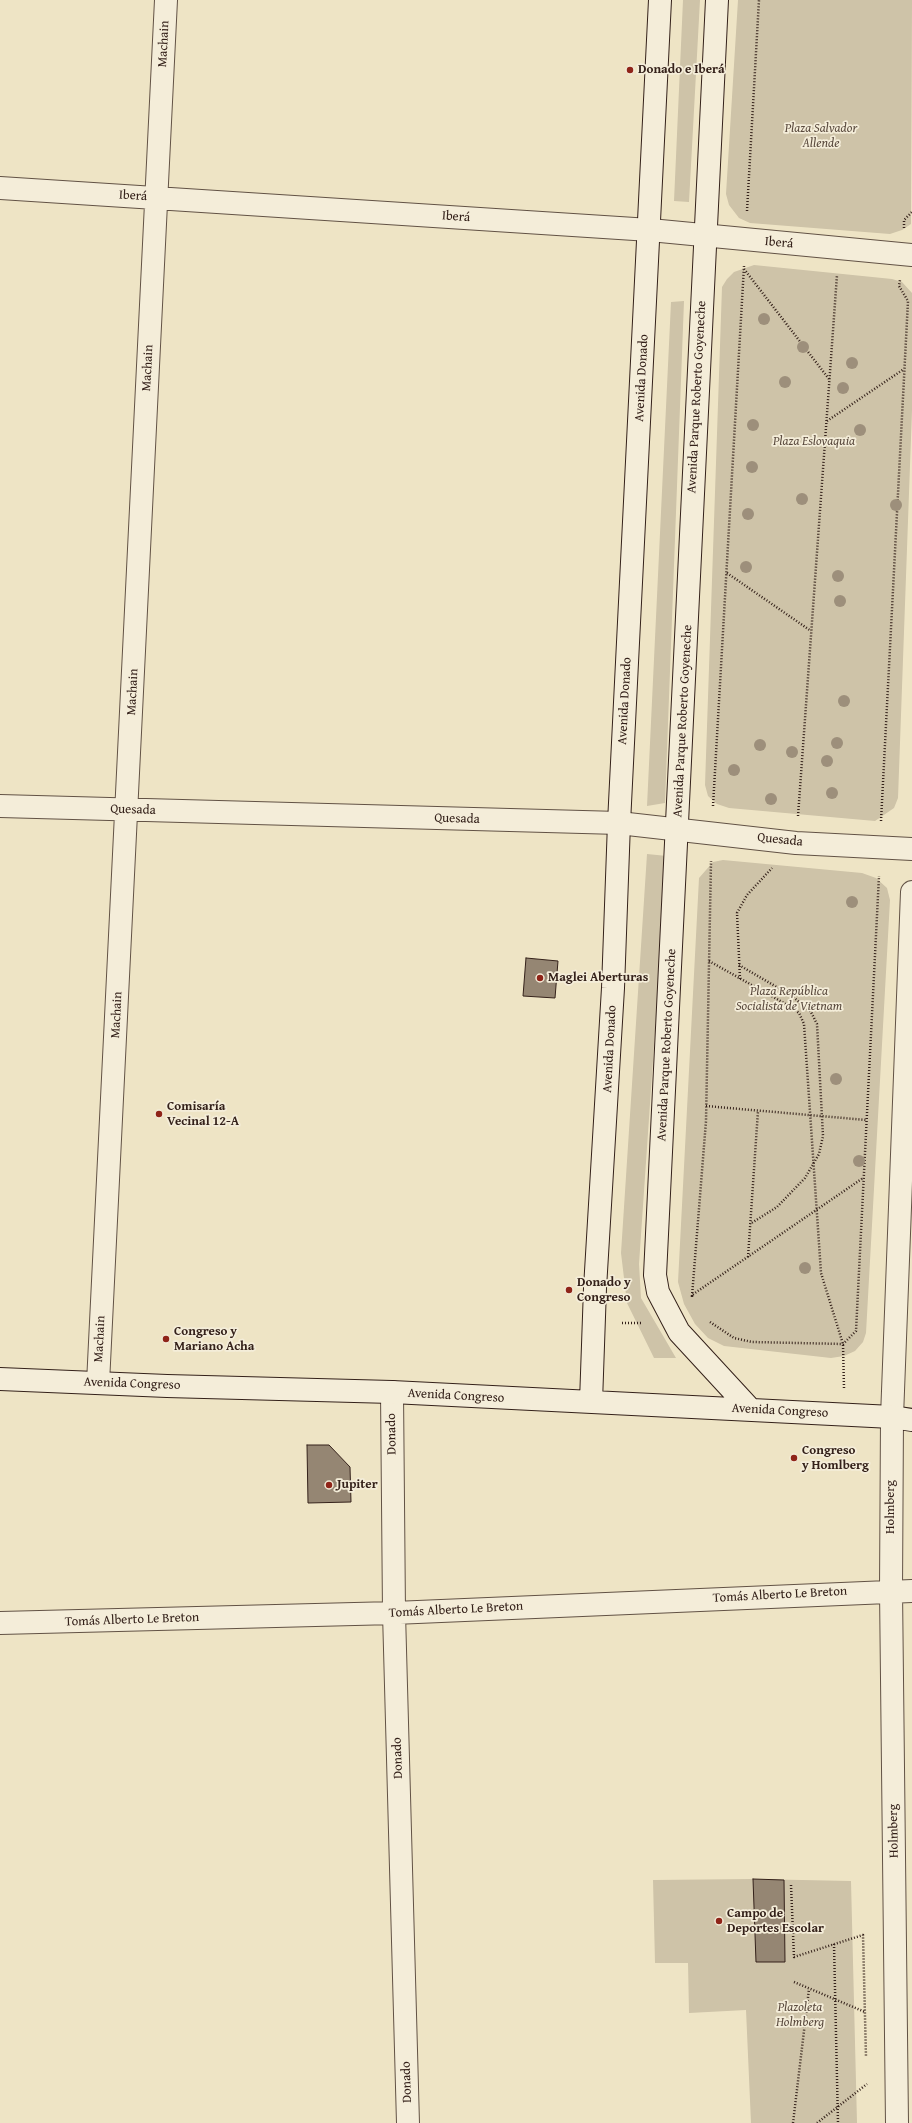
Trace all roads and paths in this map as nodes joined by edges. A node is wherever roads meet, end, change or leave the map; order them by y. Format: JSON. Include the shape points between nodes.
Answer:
{"nodes":[{"id":1,"x":166,"y":0,"type":"edge"},
{"id":2,"x":660,"y":0,"type":"edge"},
{"id":3,"x":717,"y":0,"type":"edge"},
{"id":4,"x":759,"y":0,"type":"edge"},
{"id":5,"x":0,"y":188,"type":"edge"},
{"id":6,"x":156,"y":197,"type":"junction"},
{"id":7,"x":912,"y":212,"type":"edge"},
{"id":8,"x":650,"y":230,"type":"junction"},
{"id":9,"x":705,"y":236,"type":"junction"},
{"id":10,"x":745,"y":240,"type":"junction"},
{"id":11,"x":839,"y":248,"type":"junction"},
{"id":12,"x":907,"y":254,"type":"edge"},
{"id":13,"x":744,"y":269,"type":"junction"},
{"id":14,"x":904,"y":369,"type":"junction"},
{"id":15,"x":829,"y":379,"type":"junction"},
{"id":16,"x":826,"y":422,"type":"junction"},
{"id":17,"x":726,"y":572,"type":"junction"},
{"id":18,"x":811,"y":631,"type":"junction"},
{"id":19,"x":0,"y":806,"type":"edge"},
{"id":20,"x":127,"y":810,"type":"junction"},
{"id":21,"x":619,"y":823,"type":"junction"},
{"id":22,"x":678,"y":829,"type":"junction"},
{"id":23,"x":712,"y":832,"type":"junction"},
{"id":24,"x":796,"y":843,"type":"junction"},
{"id":25,"x":880,"y":847,"type":"junction"},
{"id":26,"x":912,"y":849,"type":"edge"},
{"id":27,"x":912,"y":892,"type":"edge"},
{"id":28,"x":709,"y":962,"type":"dead end"},
{"id":29,"x":739,"y":965,"type":"junction"},
{"id":30,"x":740,"y":979,"type":"junction"},
{"id":31,"x":706,"y":1106,"type":"dead end"},
{"id":32,"x":758,"y":1111,"type":"junction"},
{"id":33,"x":810,"y":1116,"type":"junction"},
{"id":34,"x":822,"y":1116,"type":"junction"},
{"id":35,"x":866,"y":1120,"type":"junction"},
{"id":36,"x":814,"y":1163,"type":"junction"},
{"id":37,"x":863,"y":1178,"type":"junction"},
{"id":38,"x":817,"y":1210,"type":"junction"},
{"id":39,"x":750,"y":1224,"type":"junction"},
{"id":40,"x":748,"y":1257,"type":"junction"},
{"id":41,"x":694,"y":1302,"type":"dead end"},
{"id":42,"x":707,"y":1320,"type":"dead end"},
{"id":43,"x":843,"y":1344,"type":"junction"},
{"id":44,"x":0,"y":1379,"type":"edge"},
{"id":45,"x":98,"y":1383,"type":"junction"},
{"id":46,"x":392,"y":1392,"type":"junction"},
{"id":47,"x":591,"y":1402,"type":"junction"},
{"id":48,"x":750,"y":1409,"type":"junction"},
{"id":49,"x":844,"y":1414,"type":"junction"},
{"id":50,"x":902,"y":1418,"type":"edge"},
{"id":51,"x":891,"y":1590,"type":"junction"},
{"id":52,"x":912,"y":1591,"type":"edge"},
{"id":53,"x":394,"y":1613,"type":"junction"},
{"id":54,"x":0,"y":1624,"type":"edge"},
{"id":55,"x":791,"y":1886,"type":"dead end"},
{"id":56,"x":834,"y":1944,"type":"junction"},
{"id":57,"x":794,"y":1982,"type":"dead end"},
{"id":58,"x":809,"y":1988,"type":"junction"},
{"id":59,"x":834,"y":1999,"type":"junction"},
{"id":60,"x":865,"y":2012,"type":"junction"},
{"id":61,"x":867,"y":2063,"type":"dead end"},
{"id":62,"x":867,"y":2077,"type":"dead end"},
{"id":63,"x":867,"y":2084,"type":"junction"},
{"id":64,"x":868,"y":2092,"type":"dead end"},
{"id":65,"x":838,"y":2108,"type":"junction"},
{"id":66,"x":408,"y":2123,"type":"edge"},
{"id":67,"x":793,"y":2123,"type":"edge"},
{"id":68,"x":817,"y":2123,"type":"edge"},
{"id":69,"x":838,"y":2123,"type":"edge"},
{"id":70,"x":897,"y":2123,"type":"edge"}],
"edges":[{"from":1,"to":6,"type":"street","name":"Machain"},
{"from":2,"to":8,"type":"street","name":"Avenida Donado"},
{"from":3,"to":9,"type":"street","name":"Avenida Parque Roberto Goyeneche"},
{"from":4,"to":10,"type":"path"},
{"from":5,"to":6,"type":"street","name":"Iberá"},
{"from":6,"to":8,"type":"street","name":"Iberá"},
{"from":6,"to":20,"type":"street","name":"Machain"},
{"from":7,"to":12,"type":"path","via":[[904,220]]},
{"from":8,"to":9,"type":"street","name":"Iberá"},
{"from":8,"to":21,"type":"street","name":"Avenida Donado"},
{"from":9,"to":10,"type":"street","name":"Iberá"},
{"from":9,"to":22,"type":"street","name":"Avenida Parque Roberto Goyeneche"},
{"from":10,"to":11,"type":"street","name":"Iberá"},
{"from":10,"to":13,"type":"path"},
{"from":11,"to":12,"type":"street","name":"Iberá"},
{"from":11,"to":15,"type":"path"},
{"from":12,"to":14,"type":"path","via":[[899,286],[908,301]]},
{"from":13,"to":15,"type":"path"},
{"from":13,"to":17,"type":"path"},
{"from":14,"to":16,"type":"path"},
{"from":14,"to":25,"type":"path"},
{"from":15,"to":16,"type":"path"},
{"from":16,"to":18,"type":"path"},
{"from":17,"to":18,"type":"path"},
{"from":17,"to":23,"type":"path"},
{"from":18,"to":24,"type":"path"},
{"from":19,"to":20,"type":"street","name":"Quesada"},
{"from":20,"to":21,"type":"street","name":"Quesada"},
{"from":20,"to":45,"type":"street","name":"Machain"},
{"from":21,"to":22,"type":"street","name":"Quesada"},
{"from":21,"to":47,"type":"street","name":"Avenida Donado"},
{"from":22,"to":23,"type":"street","name":"Quesada"},
{"from":22,"to":48,"type":"street","name":"Avenida Parque Roberto Goyeneche","via":[[655,1275],[658,1292],[679,1332]]},
{"from":23,"to":24,"type":"street","name":"Quesada"},
{"from":24,"to":25,"type":"street","name":"Quesada"},
{"from":24,"to":29,"type":"path","via":[[754,887],[740,906],[737,913]]},
{"from":25,"to":26,"type":"street","name":"Quesada"},
{"from":25,"to":35,"type":"path"},
{"from":27,"to":50,"type":"street","name":"Holmberg"},
{"from":28,"to":30,"type":"path"},
{"from":29,"to":30,"type":"path"},
{"from":29,"to":34,"type":"path","via":[[792,996],[811,1012],[817,1024]]},
{"from":30,"to":33,"type":"path","via":[[799,1013],[805,1029]]},
{"from":31,"to":32,"type":"path"},
{"from":32,"to":33,"type":"path"},
{"from":32,"to":39,"type":"path"},
{"from":33,"to":34,"type":"path"},
{"from":33,"to":36,"type":"path"},
{"from":34,"to":35,"type":"path"},
{"from":34,"to":36,"type":"path","via":[[823,1136]]},
{"from":35,"to":37,"type":"path"},
{"from":36,"to":38,"type":"path"},
{"from":36,"to":39,"type":"path","via":[[804,1178],[777,1207]]},
{"from":37,"to":38,"type":"path"},
{"from":37,"to":43,"type":"path","via":[[856,1331]]},
{"from":38,"to":40,"type":"path"},
{"from":38,"to":43,"type":"path","via":[[821,1273]]},
{"from":39,"to":40,"type":"path"},
{"from":40,"to":41,"type":"path","via":[[692,1296]]},
{"from":42,"to":43,"type":"path","via":[[734,1338],[752,1342]]},
{"from":43,"to":49,"type":"path"},
{"from":44,"to":45,"type":"street","name":"Avenida Congreso"},
{"from":45,"to":46,"type":"street","name":"Avenida Congreso"},
{"from":46,"to":47,"type":"street","name":"Avenida Congreso"},
{"from":46,"to":53,"type":"street","name":"Donado"},
{"from":47,"to":48,"type":"street","name":"Avenida Congreso"},
{"from":48,"to":49,"type":"street","name":"Avenida Congreso"},
{"from":49,"to":50,"type":"street","name":"Avenida Congreso"},
{"from":50,"to":51,"type":"street","name":"Holmberg"},
{"from":51,"to":52,"type":"street","name":"Tomás Alberto Le Breton"},
{"from":51,"to":53,"type":"street","name":"Tomás Alberto Le Breton"},
{"from":51,"to":70,"type":"street","name":"Holmberg"},
{"from":53,"to":54,"type":"street","name":"Tomás Alberto Le Breton"},
{"from":53,"to":66,"type":"street","name":"Donado"},
{"from":55,"to":56,"type":"path","via":[[794,1957]]},
{"from":56,"to":59,"type":"path"},
{"from":56,"to":60,"type":"path","via":[[863,1935]]},
{"from":57,"to":58,"type":"path"},
{"from":58,"to":59,"type":"path"},
{"from":58,"to":67,"type":"path"},
{"from":59,"to":60,"type":"path"},
{"from":59,"to":65,"type":"path"},
{"from":60,"to":61,"type":"path"},
{"from":62,"to":63,"type":"path"},
{"from":63,"to":64,"type":"path"},
{"from":63,"to":65,"type":"path"},
{"from":65,"to":68,"type":"path"},
{"from":65,"to":69,"type":"path"}]}
